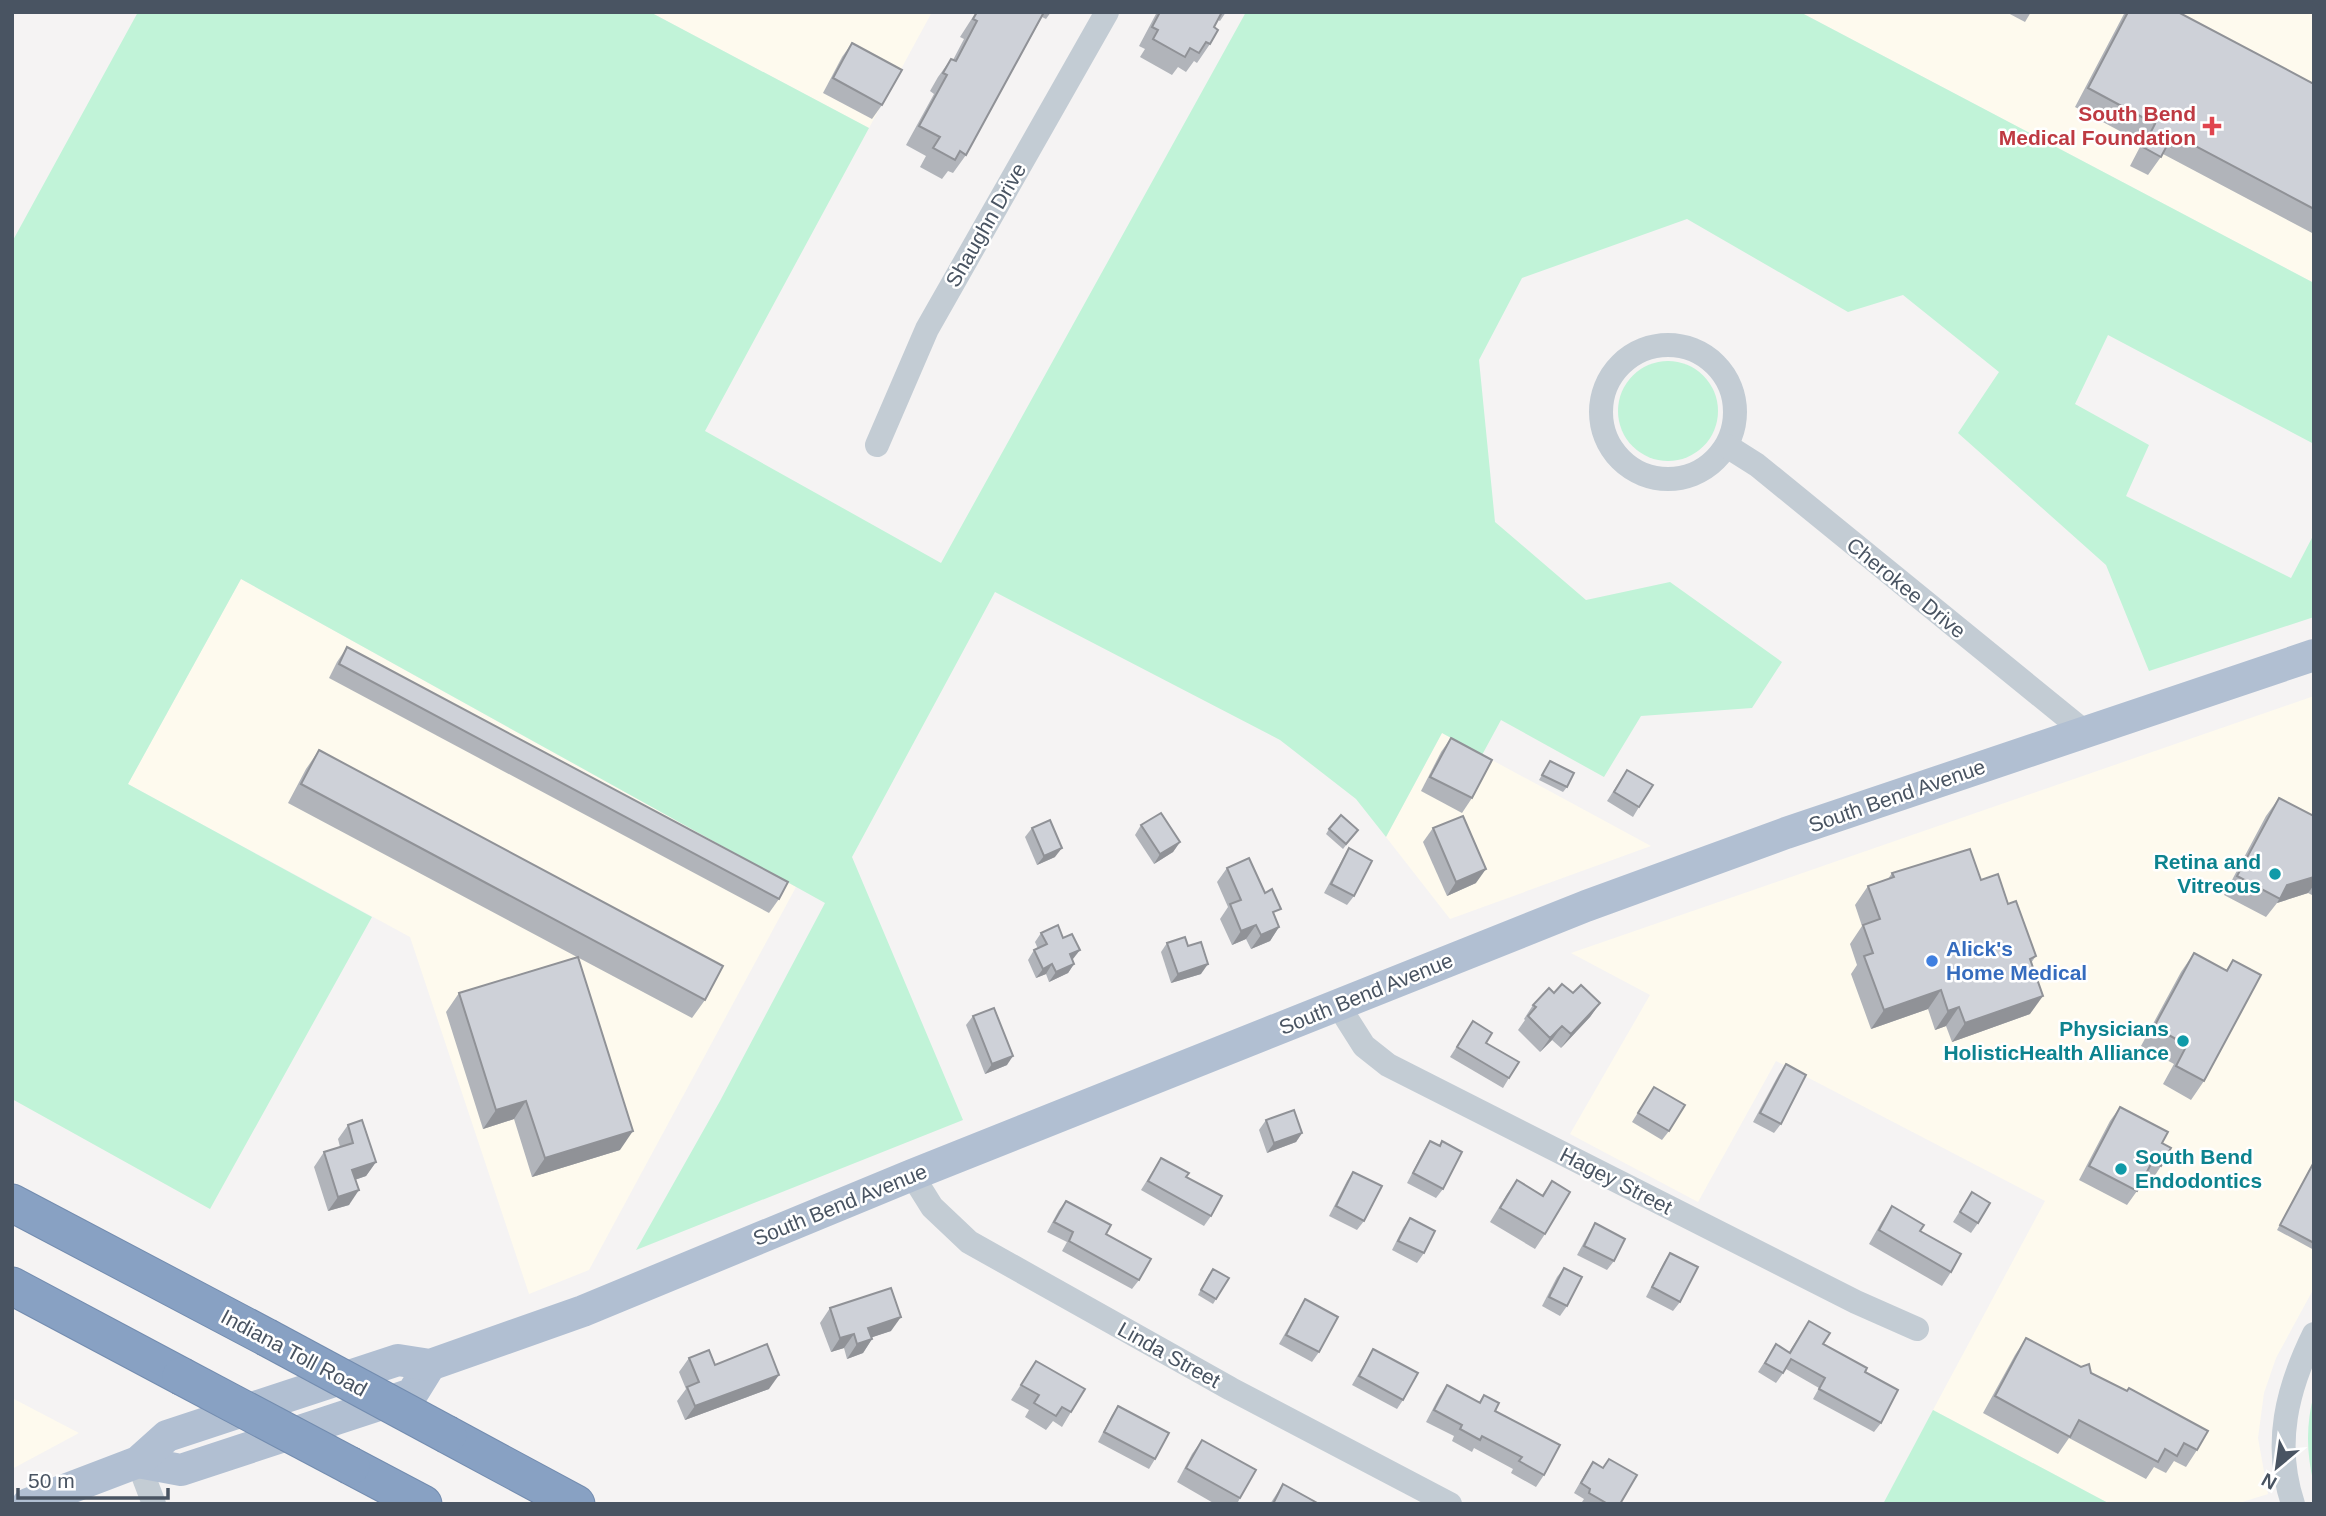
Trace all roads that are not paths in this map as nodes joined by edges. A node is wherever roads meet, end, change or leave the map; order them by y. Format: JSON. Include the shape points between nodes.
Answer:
{"nodes":[{"id":1,"x":1107,"y":12,"type":"edge"},
{"id":2,"x":877,"y":445,"type":"dead end"},
{"id":3,"x":1727,"y":446,"type":"junction"},
{"id":4,"x":2314,"y":655,"type":"edge"},
{"id":5,"x":2085,"y":732,"type":"junction"},
{"id":6,"x":1338,"y":1005,"type":"junction"},
{"id":7,"x":912,"y":1175,"type":"junction"},
{"id":8,"x":12,"y":1203,"type":"edge"},
{"id":9,"x":12,"y":1286,"type":"edge"},
{"id":10,"x":1917,"y":1329,"type":"dead end"},
{"id":11,"x":2314,"y":1334,"type":"edge"},
{"id":12,"x":138,"y":1462,"type":"junction"},
{"id":13,"x":28,"y":1504,"type":"edge"},
{"id":14,"x":154,"y":1504,"type":"edge"},
{"id":15,"x":423,"y":1504,"type":"edge"},
{"id":16,"x":576,"y":1504,"type":"edge"},
{"id":17,"x":1450,"y":1504,"type":"edge"},
{"id":18,"x":2293,"y":1504,"type":"edge"}],
"edges":[{"from":1,"to":2,"type":"street","name":"Shaughn Drive","via":[[927,329]]},
{"from":3,"to":3,"type":"street","via":[[1707,467],[1681,479],[1643,475],[1626,465],[1604,435],[1600,416],[1610,377],[1623,361],[1641,350],[1683,346],[1703,354],[1724,376],[1735,405]]},
{"from":3,"to":5,"type":"street","name":"Cherokee Drive","via":[[1757,465]]},
{"from":4,"to":5,"type":"main road","name":"South Bend Avenue"},
{"from":5,"to":6,"type":"main road","name":"South Bend Avenue","via":[[1586,906]]},
{"from":6,"to":7,"type":"main road","name":"South Bend Avenue"},
{"from":6,"to":10,"type":"street","name":"Hagey Street","via":[[1364,1046],[1388,1065],[1856,1303]]},
{"from":7,"to":12,"type":"main road","name":"South Bend Avenue","via":[[583,1311],[430,1365],[412,1394],[181,1470]]},
{"from":7,"to":17,"type":"street","name":"Linda Street","via":[[932,1207],[969,1242],[1231,1390]]},
{"from":8,"to":16,"type":"highway","name":"Indiana Toll Road","bridge":true},
{"from":9,"to":15,"type":"highway","bridge":true},
{"from":11,"to":18,"type":"street","via":[[2297,1368],[2284,1422],[2286,1474]]},
{"from":12,"to":13,"type":"main road"},
{"from":12,"to":14,"type":"street"}]}
